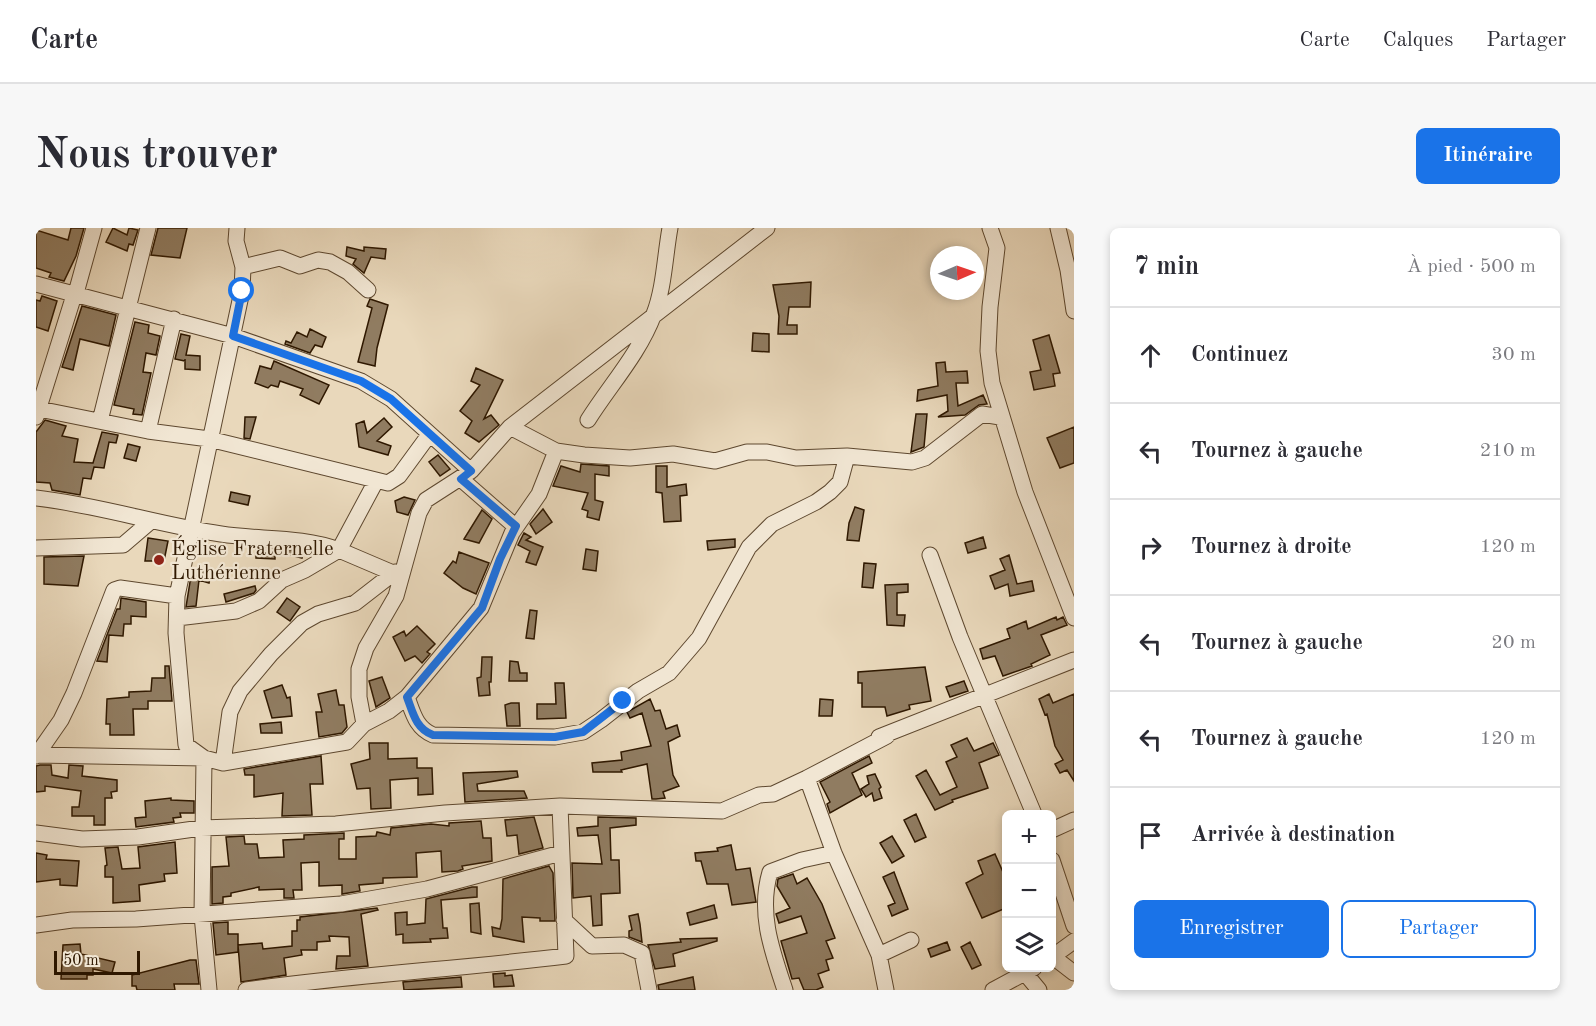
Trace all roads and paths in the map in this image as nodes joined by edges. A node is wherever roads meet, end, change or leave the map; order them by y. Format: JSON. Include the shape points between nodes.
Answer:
{"nodes":[{"id":1,"x":94,"y":228,"type":"edge"},
{"id":2,"x":148,"y":228,"type":"edge"},
{"id":3,"x":237,"y":228,"type":"edge"},
{"id":4,"x":670,"y":228,"type":"edge"},
{"id":5,"x":767,"y":228,"type":"edge"},
{"id":6,"x":990,"y":228,"type":"edge"},
{"id":7,"x":1058,"y":228,"type":"edge"},
{"id":8,"x":243,"y":267,"type":"junction"},
{"id":9,"x":36,"y":284,"type":"edge"},
{"id":10,"x":368,"y":290,"type":"dead end"},
{"id":11,"x":76,"y":292,"type":"junction"},
{"id":12,"x":128,"y":308,"type":"junction"},
{"id":13,"x":1074,"y":311,"type":"edge"},
{"id":14,"x":655,"y":313,"type":"junction"},
{"id":15,"x":174,"y":319,"type":"junction"},
{"id":16,"x":233,"y":336,"type":"junction"},
{"id":17,"x":38,"y":413,"type":"edge"},
{"id":18,"x":1000,"y":417,"type":"junction"},
{"id":19,"x":588,"y":420,"type":"dead end"},
{"id":20,"x":99,"y":421,"type":"junction"},
{"id":21,"x":510,"y":427,"type":"junction"},
{"id":22,"x":148,"y":431,"type":"junction"},
{"id":23,"x":429,"y":435,"type":"junction"},
{"id":24,"x":209,"y":439,"type":"junction"},
{"id":25,"x":556,"y":451,"type":"junction"},
{"id":26,"x":847,"y":456,"type":"junction"},
{"id":27,"x":466,"y":475,"type":"junction"},
{"id":28,"x":376,"y":481,"type":"junction"},
{"id":29,"x":36,"y":498,"type":"edge"},
{"id":30,"x":151,"y":521,"type":"junction"},
{"id":31,"x":516,"y":526,"type":"junction"},
{"id":32,"x":192,"y":529,"type":"junction"},
{"id":33,"x":36,"y":548,"type":"edge"},
{"id":34,"x":339,"y":550,"type":"junction"},
{"id":35,"x":930,"y":555,"type":"dead end"},
{"id":36,"x":399,"y":575,"type":"junction"},
{"id":37,"x":177,"y":596,"type":"junction"},
{"id":38,"x":177,"y":618,"type":"junction"},
{"id":39,"x":1074,"y":618,"type":"edge"},
{"id":40,"x":1074,"y":660,"type":"edge"},
{"id":41,"x":984,"y":694,"type":"junction"},
{"id":42,"x":407,"y":697,"type":"junction"},
{"id":43,"x":364,"y":724,"type":"junction"},
{"id":44,"x":36,"y":756,"type":"edge"},
{"id":45,"x":204,"y":758,"type":"junction"},
{"id":46,"x":223,"y":763,"type":"junction"},
{"id":47,"x":807,"y":777,"type":"junction"},
{"id":48,"x":560,"y":806,"type":"junction"},
{"id":49,"x":1032,"y":810,"type":"edge"},
{"id":50,"x":1074,"y":820,"type":"edge"},
{"id":51,"x":201,"y":828,"type":"junction"},
{"id":52,"x":1056,"y":828,"type":"edge"},
{"id":53,"x":36,"y":833,"type":"edge"},
{"id":54,"x":561,"y":853,"type":"junction"},
{"id":55,"x":834,"y":853,"type":"junction"},
{"id":56,"x":1053,"y":864,"type":"edge"},
{"id":57,"x":202,"y":915,"type":"junction"},
{"id":58,"x":564,"y":920,"type":"junction"},
{"id":59,"x":36,"y":925,"type":"edge"},
{"id":60,"x":1074,"y":926,"type":"edge"},
{"id":61,"x":1074,"y":941,"type":"edge"},
{"id":62,"x":906,"y":943,"type":"dead end"},
{"id":63,"x":1056,"y":954,"type":"edge"},
{"id":64,"x":879,"y":955,"type":"junction"},
{"id":65,"x":1056,"y":960,"type":"edge"},
{"id":66,"x":1025,"y":972,"type":"edge"},
{"id":67,"x":1030,"y":972,"type":"edge"},
{"id":68,"x":1074,"y":974,"type":"edge"},
{"id":69,"x":209,"y":990,"type":"edge"},
{"id":70,"x":246,"y":990,"type":"edge"},
{"id":71,"x":649,"y":990,"type":"edge"},
{"id":72,"x":785,"y":990,"type":"edge"},
{"id":73,"x":886,"y":990,"type":"edge"},
{"id":74,"x":993,"y":990,"type":"edge"},
{"id":75,"x":1039,"y":990,"type":"edge"}],
"edges":[{"from":1,"to":11,"type":"street"},
{"from":2,"to":12,"type":"street"},
{"from":3,"to":8,"type":"street"},
{"from":4,"to":14,"type":"street"},
{"from":5,"to":14,"type":"street"},
{"from":6,"to":18,"type":"street","via":[[998,248],[988,351]]},
{"from":7,"to":13,"type":"street"},
{"from":8,"to":10,"type":"street","via":[[280,258],[300,266],[318,260],[330,262]]},
{"from":8,"to":16,"type":"street"},
{"from":9,"to":11,"type":"street"},
{"from":11,"to":12,"type":"street"},
{"from":11,"to":17,"type":"street"},
{"from":12,"to":15,"type":"street"},
{"from":12,"to":20,"type":"street"},
{"from":14,"to":19,"type":"street","via":[[630,362],[612,381]]},
{"from":14,"to":21,"type":"street"},
{"from":15,"to":16,"type":"street"},
{"from":15,"to":22,"type":"street"},
{"from":16,"to":23,"type":"street","via":[[361,381],[391,399]]},
{"from":16,"to":24,"type":"street"},
{"from":17,"to":20,"type":"street"},
{"from":18,"to":26,"type":"street","via":[[982,414],[919,461]]},
{"from":18,"to":39,"type":"street","via":[[1024,492]]},
{"from":20,"to":22,"type":"street"},
{"from":21,"to":25,"type":"street"},
{"from":21,"to":27,"type":"street"},
{"from":22,"to":24,"type":"street"},
{"from":23,"to":27,"type":"street"},
{"from":23,"to":28,"type":"street","via":[[395,481]]},
{"from":24,"to":28,"type":"street"},
{"from":24,"to":32,"type":"street"},
{"from":25,"to":26,"type":"street","via":[[630,458],[673,454],[715,461],[747,452],[796,459]]},
{"from":25,"to":31,"type":"street","via":[[539,494]]},
{"from":26,"to":42,"type":"street","via":[[840,482],[830,492],[772,524],[749,547],[699,638],[669,673],[583,732],[555,737],[433,735],[417,723]]},
{"from":27,"to":31,"type":"street"},
{"from":27,"to":36,"type":"street","via":[[426,500]]},
{"from":28,"to":34,"type":"street"},
{"from":29,"to":30,"type":"street","via":[[67,501]]},
{"from":30,"to":32,"type":"street"},
{"from":30,"to":33,"type":"street","via":[[123,545]]},
{"from":31,"to":42,"type":"street","via":[[482,608]]},
{"from":32,"to":34,"type":"street","via":[[320,543]]},
{"from":32,"to":37,"type":"street"},
{"from":34,"to":36,"type":"street"},
{"from":34,"to":38,"type":"street","via":[[282,580],[259,601],[236,611]]},
{"from":35,"to":41,"type":"street"},
{"from":36,"to":43,"type":"street","via":[[396,596],[366,648],[359,669]]},
{"from":36,"to":46,"type":"street","via":[[355,603],[302,623],[272,654],[240,691],[230,712]]},
{"from":37,"to":38,"type":"street"},
{"from":37,"to":44,"type":"street","via":[[114,590],[74,693]]},
{"from":38,"to":45,"type":"street","via":[[186,745]]},
{"from":40,"to":41,"type":"street"},
{"from":41,"to":47,"type":"street","via":[[883,737]]},
{"from":41,"to":49,"type":"street"},
{"from":42,"to":43,"type":"street"},
{"from":43,"to":46,"type":"street","via":[[347,742]]},
{"from":44,"to":45,"type":"street"},
{"from":45,"to":46,"type":"street"},
{"from":45,"to":51,"type":"street"},
{"from":47,"to":48,"type":"street","via":[[773,794],[759,795],[722,811]]},
{"from":47,"to":55,"type":"street"},
{"from":48,"to":51,"type":"street","via":[[336,824]]},
{"from":48,"to":54,"type":"street"},
{"from":50,"to":52,"type":"street"},
{"from":51,"to":53,"type":"street","via":[[138,837]]},
{"from":51,"to":57,"type":"street"},
{"from":54,"to":57,"type":"street","via":[[427,889],[341,904]]},
{"from":54,"to":58,"type":"street"},
{"from":55,"to":64,"type":"street"},
{"from":55,"to":72,"type":"street","via":[[770,872],[764,896],[766,925]]},
{"from":56,"to":60,"type":"street"},
{"from":57,"to":59,"type":"street"},
{"from":57,"to":69,"type":"street"},
{"from":58,"to":70,"type":"street","via":[[566,956]]},
{"from":58,"to":71,"type":"street","via":[[592,946],[624,945],[642,953]]},
{"from":61,"to":63,"type":"street"},
{"from":62,"to":64,"type":"street"},
{"from":64,"to":73,"type":"street"},
{"from":65,"to":68,"type":"street"},
{"from":66,"to":74,"type":"street"},
{"from":67,"to":75,"type":"street"}]}
